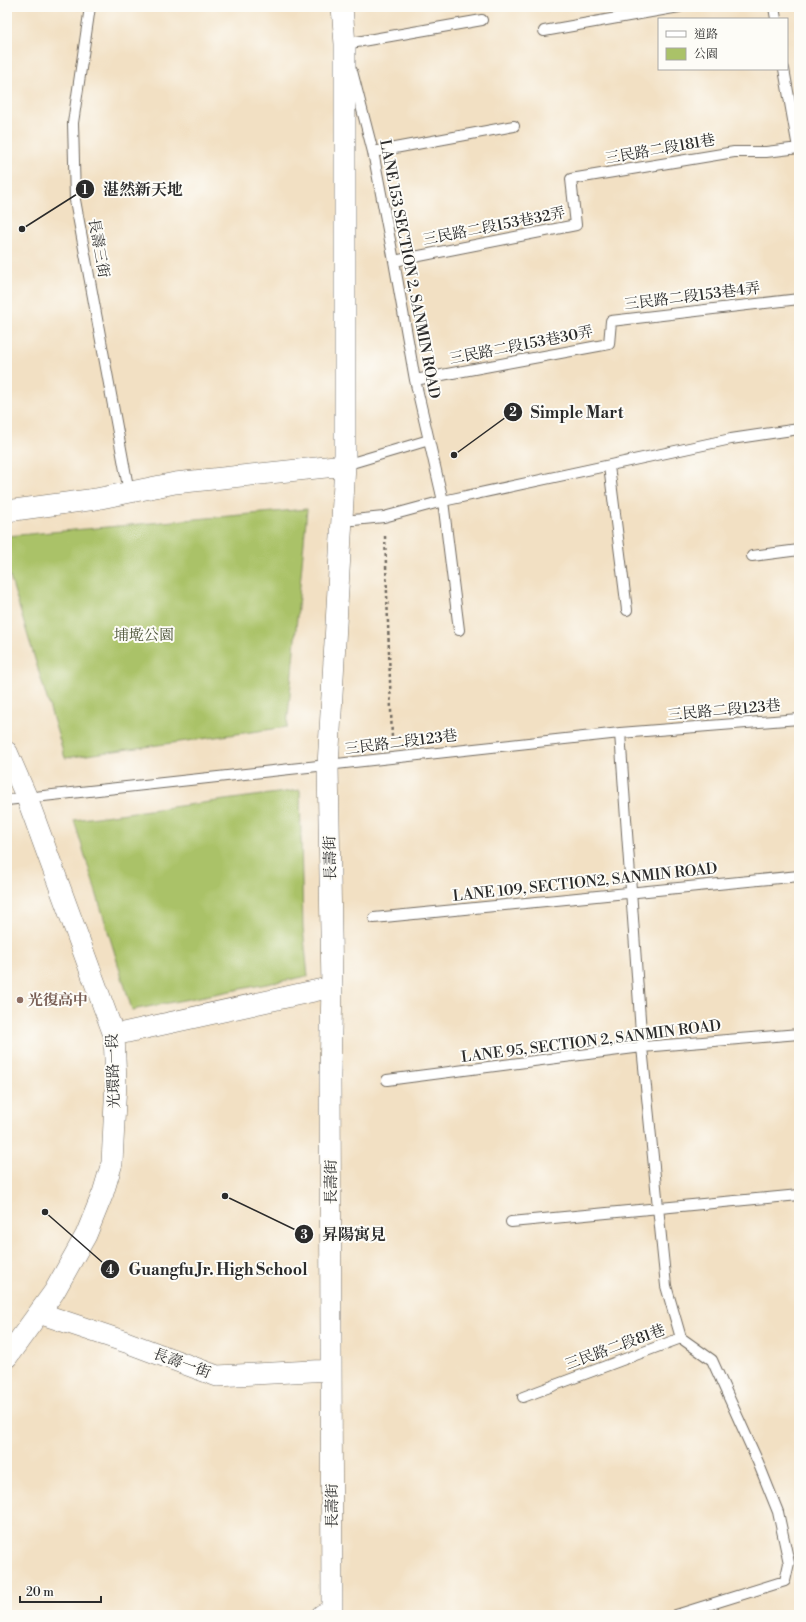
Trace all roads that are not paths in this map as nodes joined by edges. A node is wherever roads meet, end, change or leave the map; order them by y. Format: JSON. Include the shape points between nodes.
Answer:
{"nodes":[{"id":1,"x":90,"y":7,"type":"edge"},
{"id":2,"x":342,"y":7,"type":"edge"},
{"id":3,"x":679,"y":7,"type":"edge"},
{"id":4,"x":774,"y":7,"type":"edge"},
{"id":5,"x":776,"y":18,"type":"edge"},
{"id":6,"x":482,"y":20,"type":"dead end"},
{"id":7,"x":544,"y":31,"type":"dead end"},
{"id":8,"x":345,"y":44,"type":"junction"},
{"id":9,"x":784,"y":70,"type":"edge"},
{"id":10,"x":514,"y":126,"type":"dead end"},
{"id":11,"x":799,"y":148,"type":"edge"},
{"id":12,"x":373,"y":152,"type":"junction"},
{"id":13,"x":576,"y":224,"type":"joint"},
{"id":14,"x":394,"y":261,"type":"junction"},
{"id":15,"x":799,"y":299,"type":"edge"},
{"id":16,"x":609,"y":344,"type":"joint"},
{"id":17,"x":415,"y":380,"type":"junction"},
{"id":18,"x":799,"y":428,"type":"edge"},
{"id":19,"x":429,"y":440,"type":"junction"},
{"id":20,"x":345,"y":465,"type":"junction"},
{"id":21,"x":609,"y":466,"type":"junction"},
{"id":22,"x":128,"y":492,"type":"junction"},
{"id":23,"x":443,"y":501,"type":"junction"},
{"id":24,"x":7,"y":511,"type":"edge"},
{"id":25,"x":343,"y":521,"type":"junction"},
{"id":26,"x":799,"y":550,"type":"edge"},
{"id":27,"x":752,"y":556,"type":"dead end"},
{"id":28,"x":627,"y":610,"type":"dead end"},
{"id":29,"x":459,"y":630,"type":"dead end"},
{"id":30,"x":799,"y":718,"type":"edge"},
{"id":31,"x":620,"y":733,"type":"junction"},
{"id":32,"x":7,"y":752,"type":"edge"},
{"id":33,"x":328,"y":766,"type":"junction"},
{"id":34,"x":17,"y":799,"type":"edge"},
{"id":35,"x":799,"y":876,"type":"edge"},
{"id":36,"x":633,"y":892,"type":"junction"},
{"id":37,"x":374,"y":918,"type":"dead end"},
{"id":38,"x":332,"y":987,"type":"junction"},
{"id":39,"x":799,"y":1034,"type":"edge"},
{"id":40,"x":114,"y":1035,"type":"junction"},
{"id":41,"x":642,"y":1047,"type":"junction"},
{"id":42,"x":387,"y":1080,"type":"dead end"},
{"id":43,"x":799,"y":1195,"type":"edge"},
{"id":44,"x":658,"y":1206,"type":"junction"},
{"id":45,"x":511,"y":1222,"type":"dead end"},
{"id":46,"x":39,"y":1313,"type":"junction"},
{"id":47,"x":682,"y":1338,"type":"junction"},
{"id":48,"x":7,"y":1357,"type":"edge"},
{"id":49,"x":331,"y":1370,"type":"junction"},
{"id":50,"x":523,"y":1397,"type":"dead end"},
{"id":51,"x":322,"y":1615,"type":"edge"},
{"id":52,"x":676,"y":1615,"type":"edge"}],
"edges":[{"from":1,"to":22,"type":"lane","name":"長壽三街","via":[[73,123],[75,200]]},
{"from":2,"to":8,"type":"street","name":"長壽街"},
{"from":3,"to":7,"type":"lane"},
{"from":4,"to":5,"type":"lane"},
{"from":6,"to":8,"type":"lane"},
{"from":8,"to":12,"type":"lane","name":"LANE 153 SECTION 2, SANMIN ROAD"},
{"from":8,"to":20,"type":"street","name":"長壽街"},
{"from":9,"to":11,"type":"lane"},
{"from":10,"to":12,"type":"lane"},
{"from":11,"to":13,"type":"lane","name":"三民路二段181巷","via":[[734,152],[571,179]]},
{"from":12,"to":14,"type":"lane","name":"LANE 153 SECTION 2, SANMIN ROAD"},
{"from":13,"to":14,"type":"lane","name":"三民路二段153巷32弄"},
{"from":14,"to":17,"type":"lane","name":"LANE 153 SECTION 2, SANMIN ROAD"},
{"from":15,"to":16,"type":"lane","name":"三民路二段153巷4弄","via":[[611,321]]},
{"from":16,"to":17,"type":"lane","name":"三民路二段153巷30弄"},
{"from":17,"to":19,"type":"lane","name":"LANE 153 SECTION 2, SANMIN ROAD"},
{"from":18,"to":21,"type":"lane","via":[[731,439]]},
{"from":19,"to":20,"type":"lane"},
{"from":19,"to":23,"type":"lane","name":"LANE 153 SECTION 2, SANMIN ROAD"},
{"from":20,"to":22,"type":"street","via":[[175,483]]},
{"from":20,"to":25,"type":"street","name":"長壽街"},
{"from":21,"to":23,"type":"lane"},
{"from":21,"to":28,"type":"lane"},
{"from":22,"to":24,"type":"street"},
{"from":23,"to":25,"type":"lane","via":[[384,518]]},
{"from":23,"to":29,"type":"lane","name":"LANE 153 SECTION 2, SANMIN ROAD"},
{"from":25,"to":33,"type":"street","name":"長壽街"},
{"from":26,"to":27,"type":"lane"},
{"from":30,"to":31,"type":"lane","name":"三民路二段123巷"},
{"from":31,"to":33,"type":"lane","name":"三民路二段123巷"},
{"from":31,"to":36,"type":"lane","name":"三民路二段81巷"},
{"from":32,"to":34,"type":"street","name":"光環路一段"},
{"from":33,"to":34,"type":"lane","name":"三民路二段123巷"},
{"from":33,"to":38,"type":"street","name":"長壽街"},
{"from":34,"to":40,"type":"street","name":"光環路一段"},
{"from":35,"to":36,"type":"lane","name":"LANE 109, SECTION2, SANMIN ROAD"},
{"from":36,"to":37,"type":"lane","name":"LANE 109, SECTION2, SANMIN ROAD"},
{"from":36,"to":41,"type":"lane","name":"三民路二段81巷"},
{"from":38,"to":40,"type":"street"},
{"from":38,"to":49,"type":"street","name":"長壽街"},
{"from":39,"to":41,"type":"lane","name":"LANE 95, SECTION 2, SANMIN ROAD"},
{"from":40,"to":46,"type":"street","name":"光環路一段","via":[[116,1082],[112,1163],[86,1235],[54,1292]]},
{"from":41,"to":42,"type":"lane","name":"LANE 95, SECTION 2, SANMIN ROAD"},
{"from":41,"to":44,"type":"lane","name":"三民路二段81巷"},
{"from":43,"to":44,"type":"lane"},
{"from":44,"to":45,"type":"lane"},
{"from":44,"to":47,"type":"lane","name":"三民路二段81巷","via":[[666,1286]]},
{"from":46,"to":48,"type":"street","name":"光環路一段"},
{"from":46,"to":49,"type":"street","name":"長壽一街","via":[[217,1376]]},
{"from":47,"to":50,"type":"lane","name":"三民路二段81巷"},
{"from":47,"to":52,"type":"lane","via":[[712,1360],[778,1512],[789,1563],[785,1581]]},
{"from":49,"to":51,"type":"street","name":"長壽街","via":[[332,1610]]}]}
